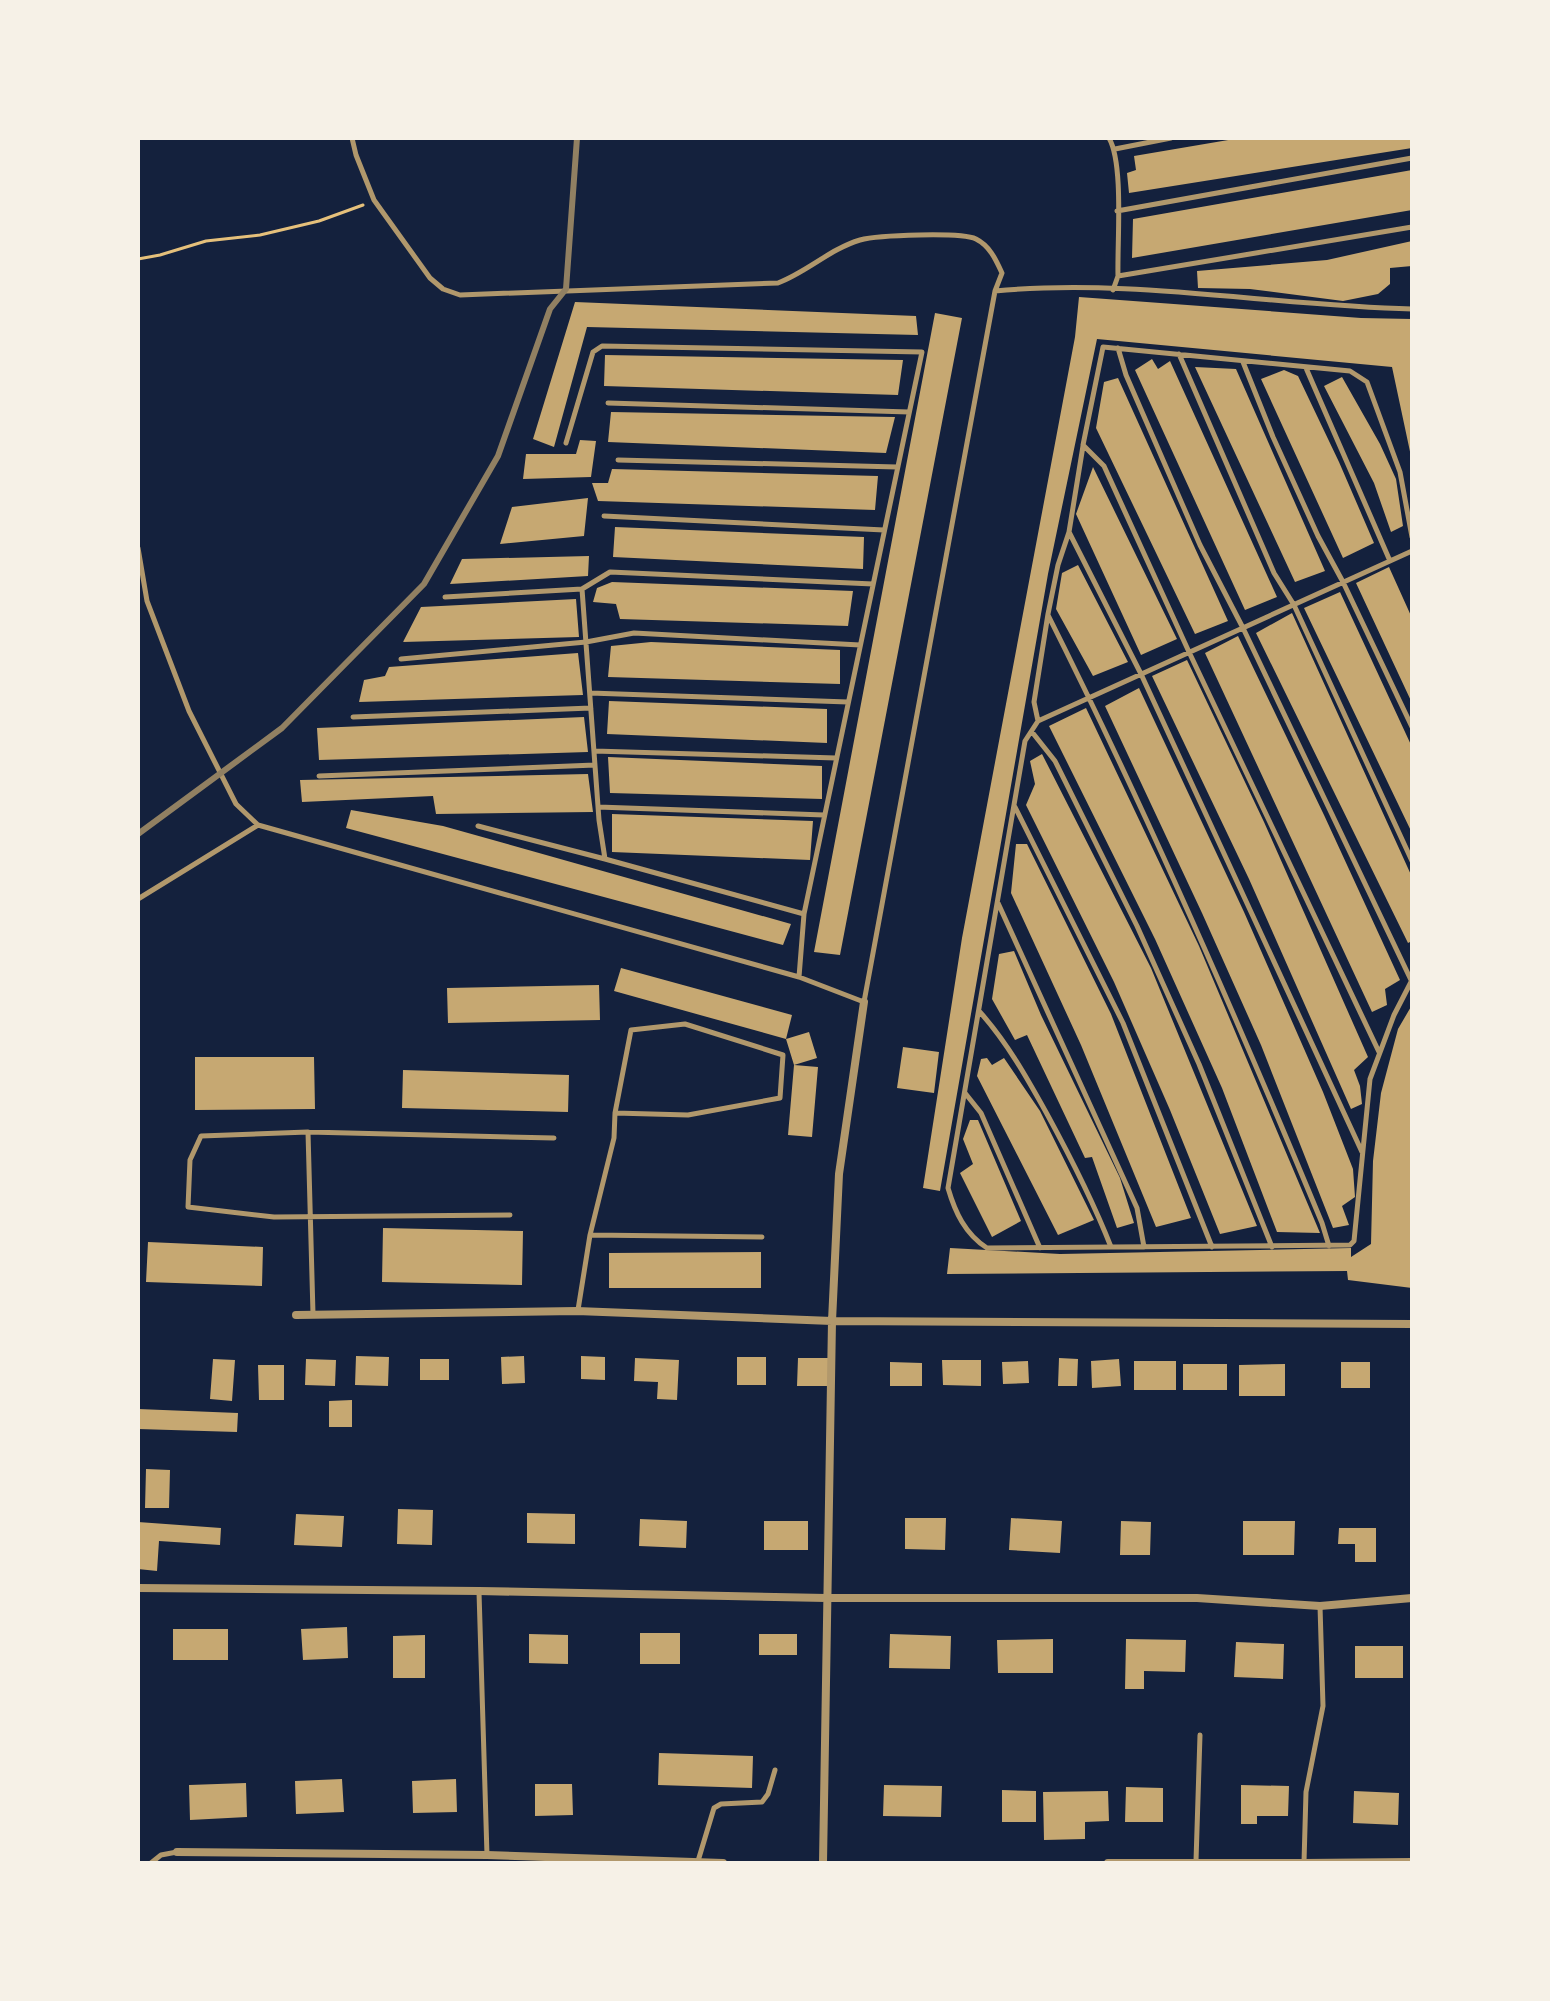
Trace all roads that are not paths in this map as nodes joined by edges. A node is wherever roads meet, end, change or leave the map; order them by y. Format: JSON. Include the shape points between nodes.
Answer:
{"nodes":[{"id":1,"x":352,"y":138,"type":"edge"},
{"id":2,"x":1109,"y":138,"type":"edge"},
{"id":3,"x":1168,"y":138,"type":"edge"},
{"id":4,"x":1115,"y":149,"type":"junction"},
{"id":5,"x":1412,"y":158,"type":"edge"},
{"id":6,"x":1117,"y":211,"type":"junction"},
{"id":7,"x":1412,"y":227,"type":"edge"},
{"id":8,"x":1118,"y":276,"type":"junction"},
{"id":9,"x":1113,"y":290,"type":"junction"},
{"id":10,"x":995,"y":291,"type":"junction"},
{"id":11,"x":1412,"y":309,"type":"edge"},
{"id":12,"x":1118,"y":348,"type":"junction"},
{"id":13,"x":1179,"y":354,"type":"junction"},
{"id":14,"x":1243,"y":361,"type":"junction"},
{"id":15,"x":1306,"y":367,"type":"junction"},
{"id":16,"x":608,"y":403,"type":"dead end"},
{"id":17,"x":909,"y":412,"type":"junction"},
{"id":18,"x":566,"y":443,"type":"dead end"},
{"id":19,"x":1083,"y":445,"type":"junction"},
{"id":20,"x":618,"y":460,"type":"dead end"},
{"id":21,"x":897,"y":467,"type":"junction"},
{"id":22,"x":604,"y":516,"type":"dead end"},
{"id":23,"x":884,"y":530,"type":"junction"},
{"id":24,"x":1069,"y":532,"type":"junction"},
{"id":25,"x":1412,"y":537,"type":"edge"},
{"id":26,"x":138,"y":548,"type":"edge"},
{"id":27,"x":1412,"y":551,"type":"edge"},
{"id":28,"x":1390,"y":561,"type":"junction"},
{"id":29,"x":1343,"y":582,"type":"junction"},
{"id":30,"x":873,"y":584,"type":"junction"},
{"id":31,"x":582,"y":589,"type":"junction"},
{"id":32,"x":445,"y":597,"type":"dead end"},
{"id":33,"x":1294,"y":605,"type":"junction"},
{"id":34,"x":1048,"y":614,"type":"junction"},
{"id":35,"x":1243,"y":628,"type":"junction"},
{"id":36,"x":586,"y":642,"type":"junction"},
{"id":37,"x":860,"y":645,"type":"junction"},
{"id":38,"x":1189,"y":652,"type":"junction"},
{"id":39,"x":401,"y":659,"type":"dead end"},
{"id":40,"x":1141,"y":674,"type":"junction"},
{"id":41,"x":590,"y":693,"type":"junction"},
{"id":42,"x":1090,"y":698,"type":"junction"},
{"id":43,"x":848,"y":702,"type":"junction"},
{"id":44,"x":591,"y":708,"type":"junction"},
{"id":45,"x":353,"y":717,"type":"dead end"},
{"id":46,"x":1038,"y":721,"type":"junction"},
{"id":47,"x":1412,"y":727,"type":"edge"},
{"id":48,"x":1032,"y":732,"type":"junction"},
{"id":49,"x":594,"y":751,"type":"junction"},
{"id":50,"x":836,"y":758,"type":"junction"},
{"id":51,"x":595,"y":765,"type":"junction"},
{"id":52,"x":319,"y":776,"type":"dead end"},
{"id":53,"x":1014,"y":806,"type":"junction"},
{"id":54,"x":598,"y":807,"type":"junction"},
{"id":55,"x":824,"y":815,"type":"junction"},
{"id":56,"x":258,"y":825,"type":"junction"},
{"id":57,"x":478,"y":826,"type":"dead end"},
{"id":58,"x":605,"y":859,"type":"junction"},
{"id":59,"x":1412,"y":861,"type":"edge"},
{"id":60,"x":138,"y":899,"type":"edge"},
{"id":61,"x":998,"y":902,"type":"junction"},
{"id":62,"x":804,"y":914,"type":"junction"},
{"id":63,"x":799,"y":977,"type":"junction"},
{"id":64,"x":1412,"y":980,"type":"edge"},
{"id":65,"x":864,"y":1002,"type":"junction"},
{"id":66,"x":979,"y":1011,"type":"junction"},
{"id":67,"x":1380,"y":1053,"type":"junction"},
{"id":68,"x":964,"y":1092,"type":"junction"},
{"id":69,"x":615,"y":1113,"type":"junction"},
{"id":70,"x":308,"y":1132,"type":"junction"},
{"id":71,"x":554,"y":1138,"type":"dead end"},
{"id":72,"x":1362,"y":1153,"type":"junction"},
{"id":73,"x":310,"y":1215,"type":"junction"},
{"id":74,"x":510,"y":1215,"type":"dead end"},
{"id":75,"x":590,"y":1235,"type":"junction"},
{"id":76,"x":762,"y":1237,"type":"dead end"},
{"id":77,"x":1329,"y":1246,"type":"junction"},
{"id":78,"x":1111,"y":1247,"type":"junction"},
{"id":79,"x":1144,"y":1247,"type":"junction"},
{"id":80,"x":1212,"y":1247,"type":"junction"},
{"id":81,"x":1272,"y":1247,"type":"junction"},
{"id":82,"x":1040,"y":1248,"type":"junction"},
{"id":83,"x":577,"y":1311,"type":"junction"},
{"id":84,"x":296,"y":1315,"type":"dead end"},
{"id":85,"x":313,"y":1315,"type":"junction"},
{"id":86,"x":832,"y":1321,"type":"junction"},
{"id":87,"x":1412,"y":1324,"type":"edge"},
{"id":88,"x":138,"y":1588,"type":"edge"},
{"id":89,"x":479,"y":1591,"type":"junction"},
{"id":90,"x":826,"y":1598,"type":"junction"},
{"id":91,"x":1412,"y":1598,"type":"edge"},
{"id":92,"x":1320,"y":1606,"type":"junction"},
{"id":93,"x":1200,"y":1735,"type":"dead end"},
{"id":94,"x":775,"y":1770,"type":"dead end"},
{"id":95,"x":177,"y":1852,"type":"joint"},
{"id":96,"x":487,"y":1855,"type":"junction"},
{"id":97,"x":698,"y":1861,"type":"edge"},
{"id":98,"x":1196,"y":1861,"type":"junction"},
{"id":99,"x":1412,"y":1862,"type":"edge"},
{"id":100,"x":151,"y":1863,"type":"edge"},
{"id":101,"x":723,"y":1863,"type":"edge"},
{"id":102,"x":823,"y":1863,"type":"edge"},
{"id":103,"x":1108,"y":1863,"type":"edge"},
{"id":104,"x":1304,"y":1863,"type":"edge"}],
"edges":[{"from":1,"to":10,"type":"lane","via":[[374,200],[430,278],[460,295],[778,283],[834,251],[887,236],[975,238],[993,252],[1002,273]]},
{"from":2,"to":4,"type":"lane"},
{"from":3,"to":4,"type":"lane"},
{"from":4,"to":6,"type":"lane"},
{"from":5,"to":6,"type":"lane"},
{"from":6,"to":8,"type":"lane"},
{"from":7,"to":8,"type":"lane"},
{"from":8,"to":9,"type":"lane"},
{"from":9,"to":10,"type":"lane"},
{"from":9,"to":11,"type":"lane"},
{"from":10,"to":65,"type":"lane"},
{"from":12,"to":13,"type":"lane"},
{"from":12,"to":19,"type":"lane","via":[[1103,347]]},
{"from":12,"to":35,"type":"lane","via":[[1200,545]]},
{"from":13,"to":14,"type":"lane"},
{"from":13,"to":33,"type":"lane","via":[[1274,573]]},
{"from":14,"to":15,"type":"lane"},
{"from":14,"to":29,"type":"lane"},
{"from":15,"to":25,"type":"lane","via":[[1350,371],[1367,382],[1400,472]]},
{"from":15,"to":28,"type":"lane"},
{"from":16,"to":17,"type":"lane"},
{"from":17,"to":18,"type":"lane","via":[[922,352],[602,346],[593,352]]},
{"from":17,"to":21,"type":"lane"},
{"from":19,"to":24,"type":"lane"},
{"from":19,"to":38,"type":"lane","via":[[1104,466]]},
{"from":20,"to":21,"type":"lane"},
{"from":21,"to":23,"type":"lane"},
{"from":22,"to":23,"type":"lane"},
{"from":23,"to":30,"type":"lane"},
{"from":24,"to":34,"type":"lane"},
{"from":24,"to":40,"type":"lane"},
{"from":26,"to":56,"type":"lane","via":[[147,601],[189,711],[236,804]]},
{"from":27,"to":28,"type":"lane"},
{"from":28,"to":29,"type":"lane"},
{"from":29,"to":33,"type":"lane"},
{"from":29,"to":47,"type":"lane"},
{"from":30,"to":31,"type":"lane","via":[[610,572]]},
{"from":30,"to":37,"type":"lane"},
{"from":31,"to":32,"type":"lane"},
{"from":31,"to":36,"type":"lane"},
{"from":33,"to":35,"type":"lane"},
{"from":33,"to":59,"type":"lane"},
{"from":34,"to":42,"type":"lane"},
{"from":34,"to":46,"type":"lane","via":[[1034,702]]},
{"from":35,"to":38,"type":"lane"},
{"from":35,"to":64,"type":"lane"},
{"from":36,"to":37,"type":"lane","via":[[634,633]]},
{"from":36,"to":39,"type":"lane"},
{"from":36,"to":41,"type":"lane"},
{"from":37,"to":43,"type":"lane"},
{"from":38,"to":40,"type":"lane"},
{"from":38,"to":67,"type":"lane"},
{"from":40,"to":42,"type":"lane"},
{"from":40,"to":72,"type":"lane"},
{"from":41,"to":43,"type":"lane"},
{"from":41,"to":44,"type":"lane"},
{"from":42,"to":46,"type":"lane"},
{"from":42,"to":77,"type":"lane","via":[[1211,958]]},
{"from":43,"to":50,"type":"lane"},
{"from":44,"to":45,"type":"lane"},
{"from":44,"to":49,"type":"lane"},
{"from":46,"to":48,"type":"lane"},
{"from":48,"to":53,"type":"lane","via":[[1025,741]]},
{"from":48,"to":81,"type":"lane","via":[[1055,761],[1137,926]]},
{"from":49,"to":50,"type":"lane"},
{"from":49,"to":51,"type":"lane"},
{"from":50,"to":55,"type":"lane"},
{"from":51,"to":52,"type":"lane"},
{"from":51,"to":54,"type":"lane"},
{"from":53,"to":61,"type":"lane"},
{"from":53,"to":80,"type":"lane","via":[[1123,1023]]},
{"from":54,"to":55,"type":"lane"},
{"from":54,"to":58,"type":"lane"},
{"from":55,"to":62,"type":"lane"},
{"from":56,"to":60,"type":"lane"},
{"from":56,"to":63,"type":"lane"},
{"from":57,"to":58,"type":"lane"},
{"from":58,"to":62,"type":"lane"},
{"from":61,"to":66,"type":"lane"},
{"from":61,"to":79,"type":"lane","via":[[1137,1208]]},
{"from":62,"to":63,"type":"lane"},
{"from":63,"to":65,"type":"lane"},
{"from":64,"to":67,"type":"lane"},
{"from":65,"to":86,"type":"street","via":[[839,1174]]},
{"from":66,"to":68,"type":"lane"},
{"from":66,"to":78,"type":"lane","via":[[1029,1081],[1090,1193]]},
{"from":67,"to":72,"type":"lane","via":[[1370,1079]]},
{"from":68,"to":82,"type":"lane","via":[[981,1113]]},
{"from":68,"to":82,"type":"lane","via":[[948,1188],[956,1215],[987,1248]]},
{"from":69,"to":69,"type":"lane","via":[[631,1030],[685,1024],[783,1055],[780,1098],[688,1115]]},
{"from":69,"to":75,"type":"lane","via":[[614,1138]]},
{"from":70,"to":71,"type":"lane"},
{"from":70,"to":73,"type":"lane"},
{"from":70,"to":73,"type":"lane","via":[[201,1136],[190,1160],[188,1207],[274,1217]]},
{"from":72,"to":77,"type":"lane","via":[[1353,1244]]},
{"from":73,"to":74,"type":"lane"},
{"from":73,"to":85,"type":"lane"},
{"from":75,"to":76,"type":"lane"},
{"from":75,"to":83,"type":"lane"},
{"from":77,"to":81,"type":"lane"},
{"from":78,"to":79,"type":"lane"},
{"from":78,"to":82,"type":"lane"},
{"from":79,"to":80,"type":"lane"},
{"from":80,"to":81,"type":"lane"},
{"from":83,"to":85,"type":"street"},
{"from":83,"to":86,"type":"street"},
{"from":84,"to":85,"type":"street"},
{"from":86,"to":87,"type":"street"},
{"from":86,"to":90,"type":"street"},
{"from":88,"to":89,"type":"street"},
{"from":89,"to":90,"type":"street"},
{"from":89,"to":96,"type":"lane"},
{"from":90,"to":92,"type":"street","via":[[1197,1598]]},
{"from":90,"to":102,"type":"street"},
{"from":91,"to":92,"type":"street"},
{"from":92,"to":104,"type":"lane","via":[[1323,1706],[1306,1792]]},
{"from":93,"to":98,"type":"lane"},
{"from":94,"to":97,"type":"lane","via":[[762,1802],[714,1808]]},
{"from":95,"to":96,"type":"street"},
{"from":95,"to":100,"type":"lane"},
{"from":96,"to":97,"type":"street"},
{"from":97,"to":101,"type":"street"},
{"from":98,"to":103,"type":"street"},
{"from":98,"to":104,"type":"street"},
{"from":99,"to":104,"type":"street"}]}
